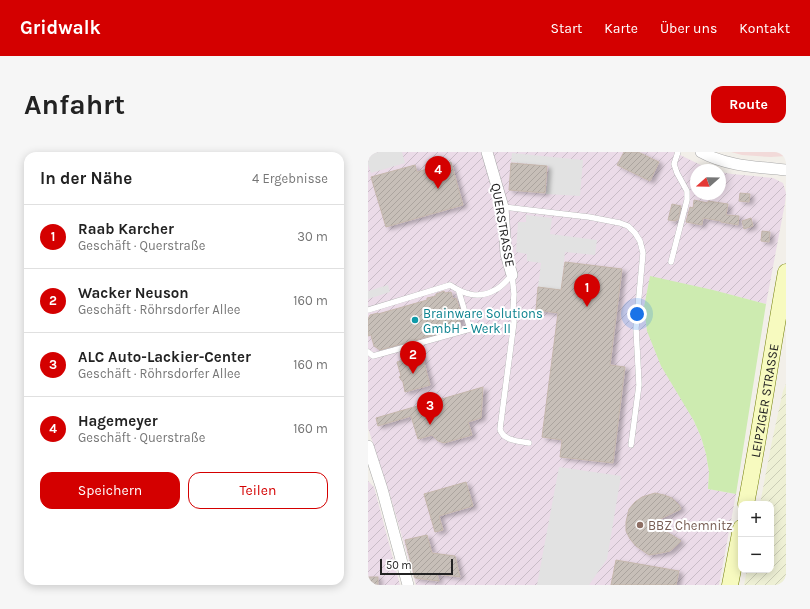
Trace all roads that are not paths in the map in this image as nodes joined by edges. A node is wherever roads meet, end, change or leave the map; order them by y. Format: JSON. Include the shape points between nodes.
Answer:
{"nodes":[{"id":1,"x":487,"y":152,"type":"edge"},
{"id":2,"x":678,"y":152,"type":"edge"},
{"id":3,"x":701,"y":152,"type":"edge"},
{"id":4,"x":786,"y":170,"type":"edge"},
{"id":5,"x":503,"y":207,"type":"junction"},
{"id":6,"x":671,"y":262,"type":"dead end"},
{"id":7,"x":786,"y":272,"type":"edge"},
{"id":8,"x":512,"y":275,"type":"junction"},
{"id":9,"x":460,"y":292,"type":"junction"},
{"id":10,"x":368,"y":310,"type":"edge"},
{"id":11,"x":368,"y":352,"type":"edge"},
{"id":12,"x":529,"y":443,"type":"dead end"},
{"id":13,"x":631,"y":445,"type":"dead end"},
{"id":14,"x":368,"y":446,"type":"edge"},
{"id":15,"x":371,"y":465,"type":"edge"},
{"id":16,"x":747,"y":501,"type":"edge"},
{"id":17,"x":739,"y":537,"type":"edge"},
{"id":18,"x":408,"y":585,"type":"edge"},
{"id":19,"x":730,"y":585,"type":"edge"}],
"edges":[{"from":1,"to":5,"type":"street","name":"QUERSTRASSE"},
{"from":2,"to":6,"type":"lane","via":[[674,164],[687,191],[687,200]]},
{"from":3,"to":4,"type":"street","via":[[732,163]]},
{"from":5,"to":8,"type":"street","name":"QUERSTRASSE","via":[[506,254]]},
{"from":5,"to":13,"type":"lane","via":[[590,217],[620,224],[628,226],[640,241],[643,253],[636,328],[639,385]]},
{"from":7,"to":16,"type":"main road","name":"LEIPZIGER STRASSE"},
{"from":8,"to":9,"type":"lane","via":[[496,289],[483,294]]},
{"from":8,"to":12,"type":"lane","via":[[514,322],[500,429],[508,438]]},
{"from":9,"to":10,"type":"lane","via":[[450,285]]},
{"from":9,"to":11,"type":"lane","via":[[470,329],[374,356]]},
{"from":14,"to":15,"type":"street"},
{"from":15,"to":18,"type":"street","via":[[382,489]]},
{"from":17,"to":19,"type":"main road"}]}
